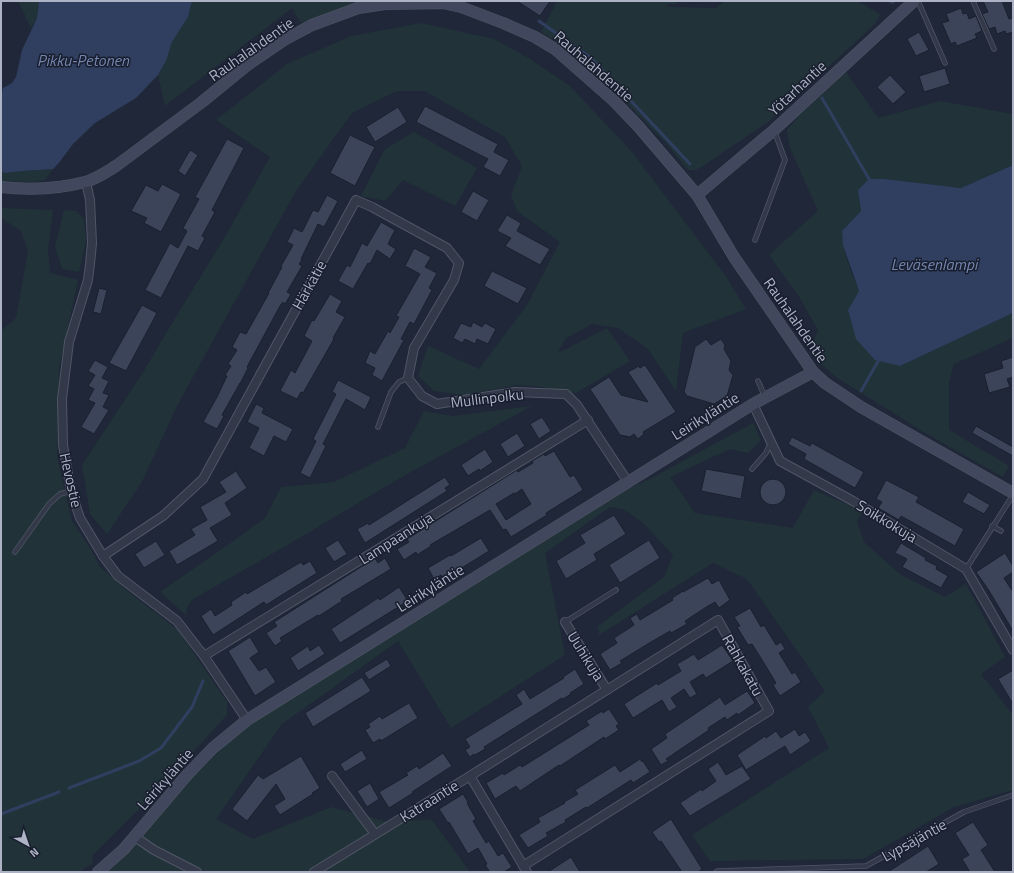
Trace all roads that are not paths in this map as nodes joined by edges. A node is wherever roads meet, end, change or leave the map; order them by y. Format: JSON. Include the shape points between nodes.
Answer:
{"nodes":[{"id":1,"x":914,"y":1,"type":"edge"},
{"id":2,"x":918,"y":1,"type":"edge"},
{"id":3,"x":973,"y":1,"type":"edge"},
{"id":4,"x":443,"y":2,"type":"edge"},
{"id":5,"x":994,"y":49,"type":"dead end"},
{"id":6,"x":945,"y":63,"type":"dead end"},
{"id":7,"x":774,"y":130,"type":"junction"},
{"id":8,"x":86,"y":182,"type":"junction"},
{"id":9,"x":1,"y":187,"type":"edge"},
{"id":10,"x":697,"y":195,"type":"junction"},
{"id":11,"x":754,"y":240,"type":"dead end"},
{"id":12,"x":813,"y":372,"type":"junction"},
{"id":13,"x":408,"y":378,"type":"junction"},
{"id":14,"x":758,"y":381,"type":"dead end"},
{"id":15,"x":765,"y":397,"type":"junction"},
{"id":16,"x":753,"y":404,"type":"junction"},
{"id":17,"x":588,"y":420,"type":"junction"},
{"id":18,"x":378,"y":427,"type":"dead end"},
{"id":19,"x":771,"y":442,"type":"junction"},
{"id":20,"x":752,"y":469,"type":"dead end"},
{"id":21,"x":628,"y":482,"type":"junction"},
{"id":22,"x":71,"y":491,"type":"junction"},
{"id":23,"x":1013,"y":493,"type":"edge"},
{"id":24,"x":992,"y":526,"type":"junction"},
{"id":25,"x":1001,"y":531,"type":"dead end"},
{"id":26,"x":14,"y":552,"type":"dead end"},
{"id":27,"x":103,"y":556,"type":"junction"},
{"id":28,"x":966,"y":569,"type":"junction"},
{"id":29,"x":616,"y":590,"type":"dead end"},
{"id":30,"x":565,"y":622,"type":"joint"},
{"id":31,"x":1013,"y":650,"type":"edge"},
{"id":32,"x":204,"y":656,"type":"junction"},
{"id":33,"x":607,"y":690,"type":"junction"},
{"id":34,"x":247,"y":720,"type":"junction"},
{"id":35,"x":332,"y":776,"type":"dead end"},
{"id":36,"x":470,"y":776,"type":"junction"},
{"id":37,"x":1013,"y":795,"type":"edge"},
{"id":38,"x":375,"y":834,"type":"junction"},
{"id":39,"x":135,"y":837,"type":"junction"},
{"id":40,"x":525,"y":869,"type":"edge"},
{"id":41,"x":98,"y":872,"type":"edge"},
{"id":42,"x":197,"y":872,"type":"edge"},
{"id":43,"x":314,"y":872,"type":"edge"},
{"id":44,"x":716,"y":872,"type":"edge"}],
"edges":[{"from":1,"to":7,"type":"main road","name":"Yötarhantie"},
{"from":2,"to":6,"type":"lane"},
{"from":3,"to":5,"type":"lane"},
{"from":4,"to":8,"type":"main road","name":"Rauhalahdentie","via":[[386,4],[358,8],[312,25],[284,40],[246,66],[116,166]]},
{"from":4,"to":10,"type":"main road","name":"Rauhalahdentie","via":[[496,20],[555,49],[614,101]]},
{"from":7,"to":10,"type":"main road","name":"Yötarhantie"},
{"from":7,"to":11,"type":"lane","via":[[785,160]]},
{"from":8,"to":9,"type":"main road","name":"Rauhalahdentie","via":[[52,188]]},
{"from":8,"to":22,"type":"street","name":"Hevostie","via":[[90,200],[90,264],[88,280],[69,342],[62,399],[63,445]]},
{"from":10,"to":12,"type":"main road","name":"Rauhalahdentie","via":[[734,257]]},
{"from":12,"to":15,"type":"main road","name":"Leirikyläntie"},
{"from":12,"to":23,"type":"main road","name":"Rauhalahdentie","via":[[861,407]]},
{"from":13,"to":17,"type":"street","name":"Mullinpolku","via":[[422,396],[436,404],[515,392],[566,394]]},
{"from":13,"to":18,"type":"lane","via":[[399,382],[392,392]]},
{"from":13,"to":27,"type":"street","name":"Härkätie","via":[[414,348],[454,280],[459,263],[447,248],[356,200],[203,479],[163,516]]},
{"from":14,"to":15,"type":"lane"},
{"from":15,"to":16,"type":"main road","name":"Leirikyläntie"},
{"from":16,"to":19,"type":"street","name":"Soikkokuja"},
{"from":16,"to":21,"type":"main road","name":"Leirikyläntie"},
{"from":17,"to":21,"type":"street","name":"Mullinpolku"},
{"from":17,"to":32,"type":"street","name":"Lampaankuja"},
{"from":19,"to":20,"type":"lane","via":[[766,453]]},
{"from":19,"to":28,"type":"street","name":"Soikkokuja","via":[[780,461],[853,501]]},
{"from":21,"to":34,"type":"main road","name":"Leirikyläntie"},
{"from":22,"to":26,"type":"lane","via":[[60,494],[49,504]]},
{"from":22,"to":27,"type":"street","name":"Hevostie","via":[[80,518]]},
{"from":23,"to":24,"type":"lane"},
{"from":24,"to":25,"type":"lane"},
{"from":24,"to":28,"type":"lane"},
{"from":27,"to":32,"type":"street","name":"Hevostie","via":[[118,576],[177,621]]},
{"from":28,"to":31,"type":"street","name":"Soikkokuja"},
{"from":29,"to":30,"type":"lane"},
{"from":30,"to":33,"type":"street","name":"Uuhikuja"},
{"from":32,"to":34,"type":"street","name":"Hevostie"},
{"from":33,"to":36,"type":"street","name":"Rahkakatu"},
{"from":33,"to":40,"type":"street","name":"Rahkakatu","via":[[718,620],[769,711]]},
{"from":34,"to":39,"type":"main road","name":"Leirikyläntie","via":[[213,748],[186,776]]},
{"from":35,"to":38,"type":"street"},
{"from":36,"to":38,"type":"street","name":"Katraantie"},
{"from":36,"to":40,"type":"street","name":"Katraantie"},
{"from":37,"to":44,"type":"lane","name":"Lypsäjäntie","via":[[964,812],[866,866]]},
{"from":38,"to":43,"type":"street","name":"Katraantie"},
{"from":39,"to":41,"type":"main road","name":"Leirikyläntie"},
{"from":39,"to":42,"type":"street"}]}
